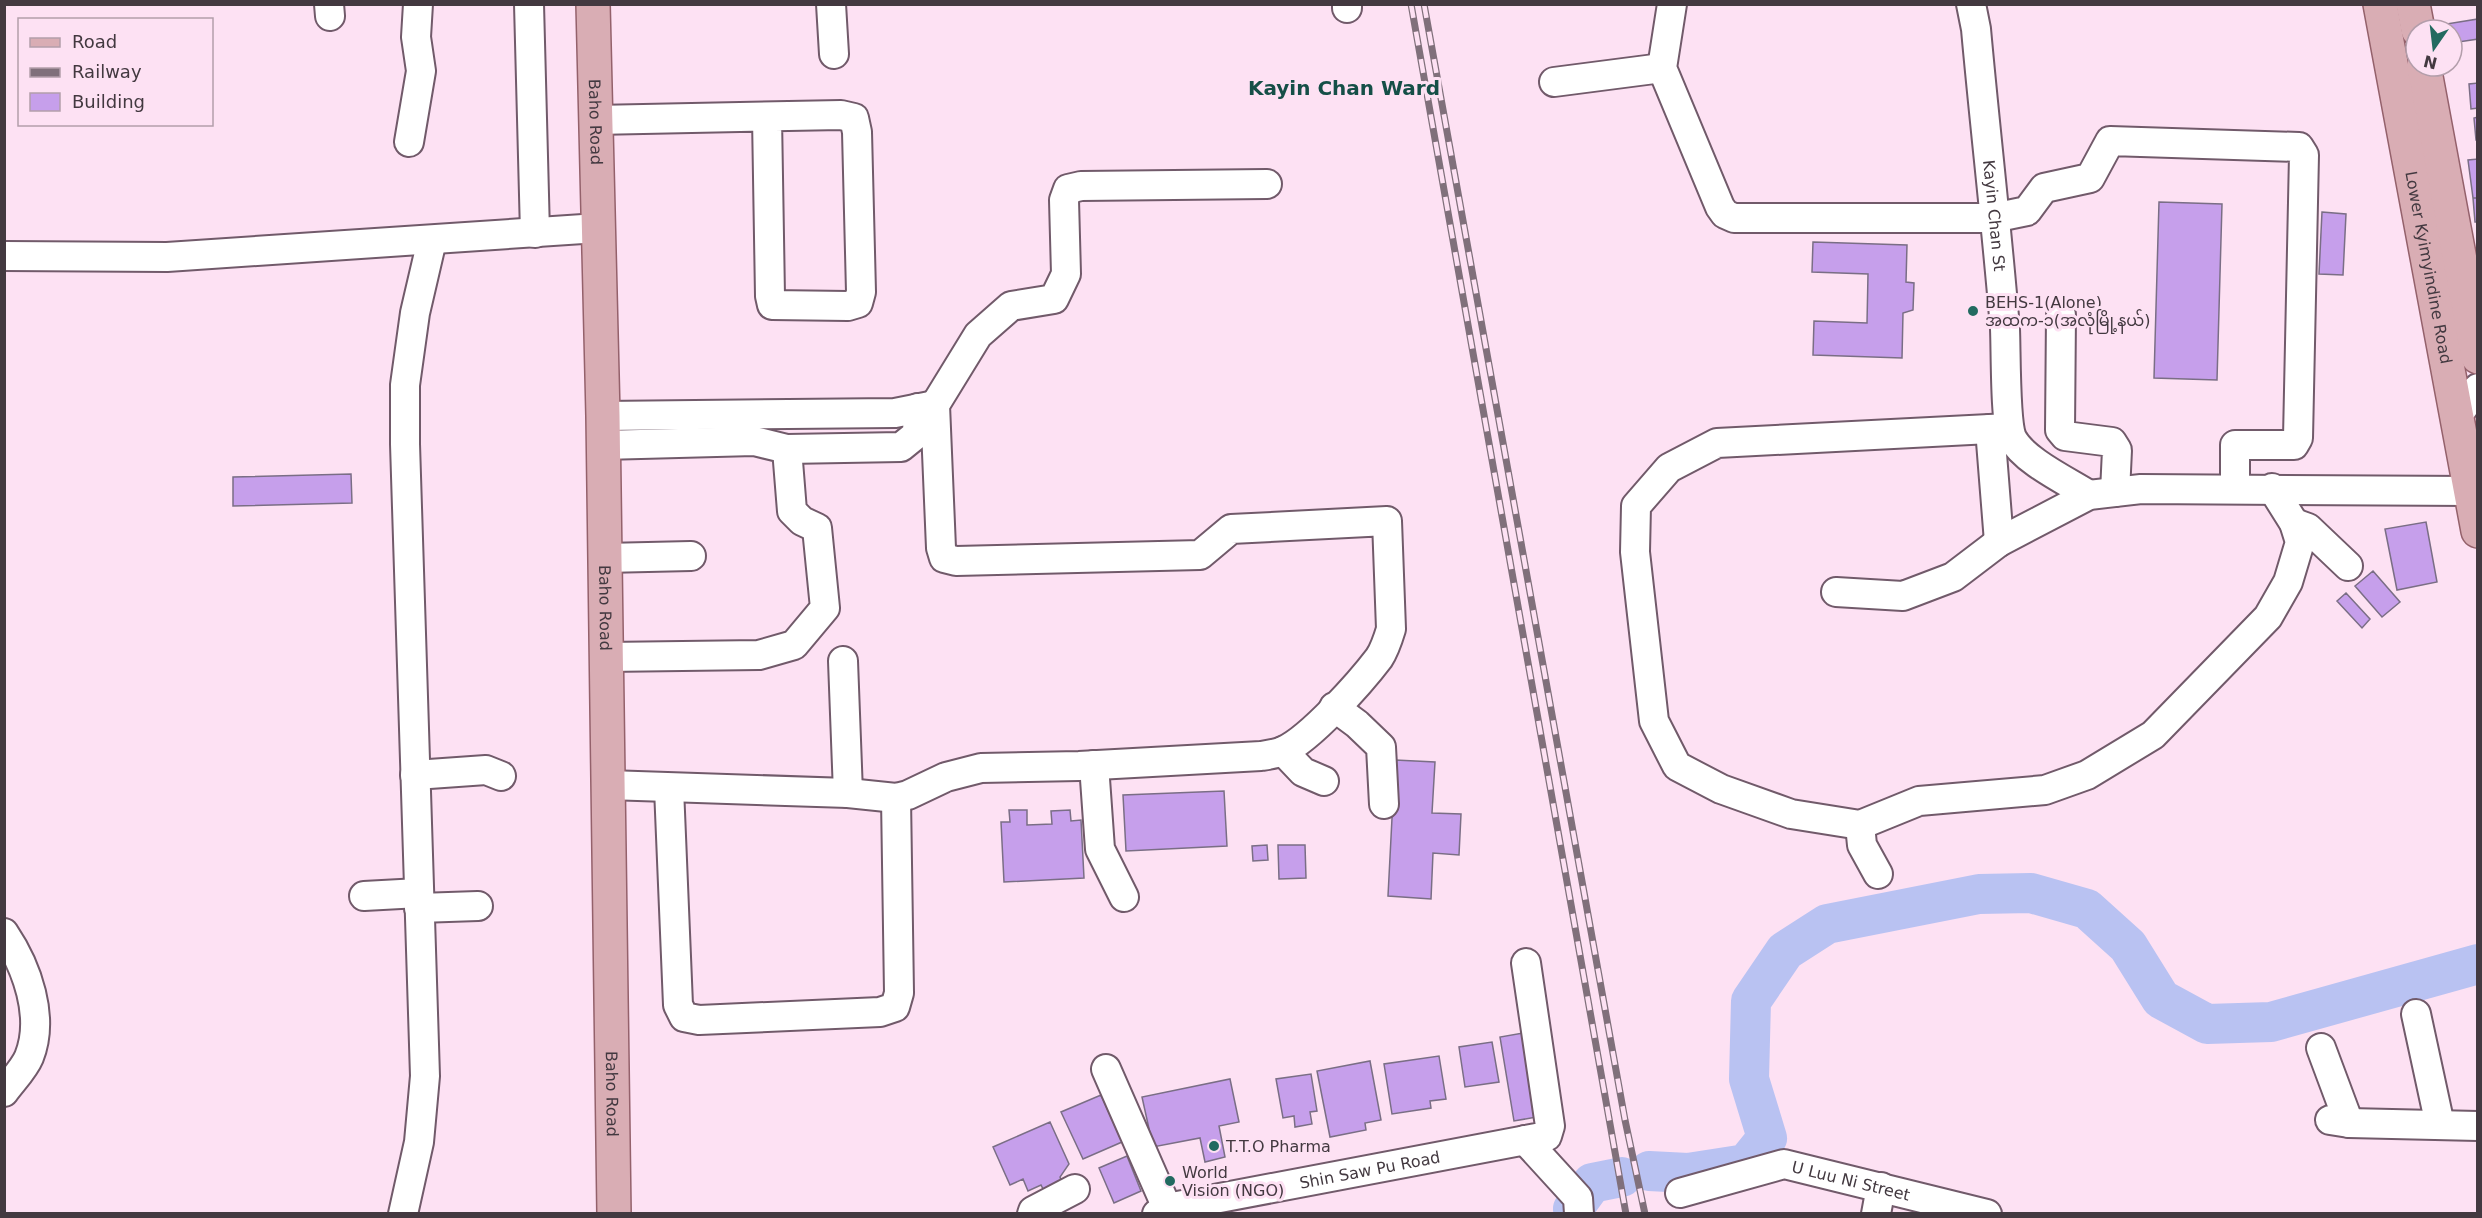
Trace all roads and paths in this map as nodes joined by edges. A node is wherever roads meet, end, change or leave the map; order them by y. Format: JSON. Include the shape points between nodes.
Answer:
{"nodes":[{"id":1,"x":418,"y":4,"type":"edge"},
{"id":2,"x":529,"y":4,"type":"edge"},
{"id":3,"x":593,"y":4,"type":"edge"},
{"id":4,"x":831,"y":4,"type":"edge"},
{"id":5,"x":1672,"y":4,"type":"edge"},
{"id":6,"x":1971,"y":4,"type":"edge"},
{"id":7,"x":2380,"y":4,"type":"edge"},
{"id":8,"x":834,"y":54,"type":"dead end"},
{"id":9,"x":1662,"y":68,"type":"junction"},
{"id":10,"x":2426,"y":78,"type":"edge"},
{"id":11,"x":1554,"y":82,"type":"dead end"},
{"id":12,"x":767,"y":117,"type":"junction"},
{"id":13,"x":596,"y":120,"type":"junction"},
{"id":14,"x":409,"y":142,"type":"dead end"},
{"id":15,"x":1267,"y":184,"type":"dead end"},
{"id":16,"x":1994,"y":218,"type":"junction"},
{"id":17,"x":598,"y":228,"type":"junction"},
{"id":18,"x":535,"y":232,"type":"junction"},
{"id":19,"x":432,"y":240,"type":"junction"},
{"id":20,"x":4,"y":256,"type":"edge"},
{"id":21,"x":2061,"y":315,"type":"dead end"},
{"id":22,"x":2478,"y":357,"type":"edge"},
{"id":23,"x":2478,"y":388,"type":"edge"},
{"id":24,"x":926,"y":407,"type":"junction"},
{"id":25,"x":2457,"y":416,"type":"junction"},
{"id":26,"x":1999,"y":429,"type":"junction"},
{"id":27,"x":603,"y":430,"type":"junction"},
{"id":28,"x":787,"y":449,"type":"junction"},
{"id":29,"x":2235,"y":488,"type":"junction"},
{"id":30,"x":2272,"y":488,"type":"junction"},
{"id":31,"x":2472,"y":491,"type":"junction"},
{"id":32,"x":2102,"y":493,"type":"junction"},
{"id":33,"x":2294,"y":523,"type":"junction"},
{"id":34,"x":2478,"y":531,"type":"edge"},
{"id":35,"x":1999,"y":542,"type":"junction"},
{"id":36,"x":691,"y":556,"type":"dead end"},
{"id":37,"x":605,"y":558,"type":"junction"},
{"id":38,"x":2348,"y":566,"type":"dead end"},
{"id":39,"x":1836,"y":592,"type":"dead end"},
{"id":40,"x":606,"y":657,"type":"junction"},
{"id":41,"x":843,"y":661,"type":"dead end"},
{"id":42,"x":1334,"y":707,"type":"junction"},
{"id":43,"x":1283,"y":751,"type":"junction"},
{"id":44,"x":1094,"y":765,"type":"junction"},
{"id":45,"x":415,"y":775,"type":"junction"},
{"id":46,"x":501,"y":777,"type":"dead end"},
{"id":47,"x":1324,"y":781,"type":"dead end"},
{"id":48,"x":608,"y":785,"type":"junction"},
{"id":49,"x":669,"y":788,"type":"junction"},
{"id":50,"x":848,"y":793,"type":"junction"},
{"id":51,"x":896,"y":798,"type":"junction"},
{"id":52,"x":1384,"y":804,"type":"dead end"},
{"id":53,"x":1860,"y":825,"type":"junction"},
{"id":54,"x":1878,"y":874,"type":"dead end"},
{"id":55,"x":364,"y":897,"type":"dead end"},
{"id":56,"x":1124,"y":897,"type":"dead end"},
{"id":57,"x":419,"y":901,"type":"junction"},
{"id":58,"x":477,"y":906,"type":"dead end"},
{"id":59,"x":4,"y":933,"type":"edge"},
{"id":60,"x":1526,"y":963,"type":"dead end"},
{"id":61,"x":2416,"y":1014,"type":"dead end"},
{"id":62,"x":2321,"y":1048,"type":"dead end"},
{"id":63,"x":1106,"y":1069,"type":"dead end"},
{"id":64,"x":4,"y":1092,"type":"edge"},
{"id":65,"x":2440,"y":1125,"type":"junction"},
{"id":66,"x":2478,"y":1126,"type":"edge"},
{"id":67,"x":1525,"y":1140,"type":"junction"},
{"id":68,"x":1076,"y":1189,"type":"dead end"},
{"id":69,"x":1680,"y":1192,"type":"dead end"},
{"id":70,"x":1878,"y":1200,"type":"edge"},
{"id":71,"x":1162,"y":1211,"type":"edge"},
{"id":72,"x":403,"y":1214,"type":"edge"},
{"id":73,"x":614,"y":1214,"type":"edge"},
{"id":74,"x":1032,"y":1214,"type":"edge"},
{"id":75,"x":1579,"y":1214,"type":"edge"},
{"id":76,"x":1987,"y":1214,"type":"edge"}],
"edges":[{"from":1,"to":14,"type":"street","via":[[416,37],[421,71]]},
{"from":2,"to":18,"type":"street"},
{"from":3,"to":13,"type":"main road","name":"Baho Road"},
{"from":4,"to":8,"type":"street"},
{"from":5,"to":9,"type":"street"},
{"from":6,"to":16,"type":"street","name":"Kayin Chan St"},
{"from":7,"to":25,"type":"main road","name":"Lower Kyimyindine Road"},
{"from":9,"to":11,"type":"street"},
{"from":9,"to":16,"type":"street","via":[[1720,207],[1734,218]]},
{"from":10,"to":22,"type":"main road","name":"Lower Kyimyindine Road"},
{"from":12,"to":12,"type":"street","via":[[854,118],[861,292],[858,303],[772,305]]},
{"from":12,"to":13,"type":"street"},
{"from":13,"to":17,"type":"main road","name":"Baho Road"},
{"from":15,"to":24,"type":"street","via":[[1068,189],[1064,200],[1066,274],[1054,299],[1011,306],[978,335]]},
{"from":16,"to":26,"type":"street","name":"Kayin Chan St","via":[[2006,342]]},
{"from":16,"to":29,"type":"street","via":[[2027,211],[2043,188],[2091,178],[2110,141],[2299,147],[2304,155],[2298,438],[2294,445],[2235,446]]},
{"from":17,"to":18,"type":"street"},
{"from":17,"to":27,"type":"main road","name":"Baho Road"},
{"from":18,"to":19,"type":"street"},
{"from":19,"to":20,"type":"street","via":[[167,257]]},
{"from":19,"to":45,"type":"street","via":[[405,385]]},
{"from":21,"to":32,"type":"street","via":[[2060,430],[2065,436],[2112,442],[2117,450]]},
{"from":23,"to":25,"type":"street"},
{"from":24,"to":27,"type":"street","via":[[895,413]]},
{"from":24,"to":28,"type":"street","via":[[917,434],[901,447]]},
{"from":24,"to":42,"type":"street","via":[[940,548],[944,558],[956,561],[1200,555],[1231,529],[1387,521],[1391,629],[1380,657]]},
{"from":25,"to":31,"type":"main road","name":"Lower Kyimyindine Road"},
{"from":26,"to":32,"type":"street","via":[[2034,459]]},
{"from":26,"to":35,"type":"street","name":"Kayin Chan St"},
{"from":26,"to":53,"type":"street","via":[[1717,443],[1668,468],[1636,506],[1635,552],[1654,721],[1677,766],[1721,789],[1791,814]]},
{"from":27,"to":28,"type":"street","via":[[754,441]]},
{"from":27,"to":37,"type":"main road","name":"Baho Road"},
{"from":28,"to":40,"type":"street","via":[[792,512],[817,528],[825,608],[794,645],[759,655]]},
{"from":29,"to":30,"type":"street"},
{"from":29,"to":32,"type":"street"},
{"from":30,"to":31,"type":"street"},
{"from":30,"to":33,"type":"street"},
{"from":31,"to":34,"type":"main road","name":"Lower Kyimyindine Road"},
{"from":32,"to":35,"type":"street"},
{"from":33,"to":38,"type":"street","via":[[2308,528]]},
{"from":33,"to":53,"type":"street","via":[[2300,542],[2288,582],[2268,617],[2153,735],[2087,775],[2045,790],[1919,801]]},
{"from":35,"to":39,"type":"street","via":[[1953,577],[1903,596]]},
{"from":36,"to":37,"type":"street"},
{"from":37,"to":40,"type":"main road","name":"Baho Road"},
{"from":40,"to":48,"type":"main road","name":"Baho Road"},
{"from":41,"to":50,"type":"street"},
{"from":42,"to":43,"type":"street"},
{"from":42,"to":52,"type":"street","via":[[1382,747]]},
{"from":43,"to":44,"type":"street","via":[[1260,756]]},
{"from":43,"to":47,"type":"street","via":[[1303,772]]},
{"from":44,"to":51,"type":"street","via":[[981,768],[946,777]]},
{"from":44,"to":56,"type":"street","via":[[1100,849]]},
{"from":45,"to":46,"type":"street","via":[[486,770]]},
{"from":45,"to":57,"type":"street"},
{"from":48,"to":49,"type":"street"},
{"from":48,"to":73,"type":"main road","name":"Baho Road"},
{"from":49,"to":50,"type":"street"},
{"from":49,"to":51,"type":"street","via":[[678,1005],[684,1017],[699,1020],[880,1012],[895,1007],[899,993]]},
{"from":50,"to":51,"type":"street"},
{"from":53,"to":54,"type":"street","via":[[1862,845]]},
{"from":55,"to":57,"type":"street"},
{"from":57,"to":58,"type":"street"},
{"from":57,"to":72,"type":"street","via":[[424,1076],[419,1142]]},
{"from":59,"to":64,"type":"street","via":[[27,976],[36,1016],[28,1058]]},
{"from":60,"to":67,"type":"street","name":"Shin Saw Pu Road","via":[[1550,1126],[1547,1136]]},
{"from":61,"to":65,"type":"street"},
{"from":62,"to":65,"type":"street","via":[[2339,1121]]},
{"from":63,"to":71,"type":"street"},
{"from":65,"to":66,"type":"street"},
{"from":67,"to":71,"type":"street","name":"Shin Saw Pu Road"},
{"from":67,"to":75,"type":"street","via":[[1578,1198]]},
{"from":68,"to":74,"type":"street"},
{"from":69,"to":70,"type":"street","name":"U Luu Ni Street","via":[[1784,1164]]},
{"from":70,"to":76,"type":"street","name":"U Luu Ni Street"}]}
